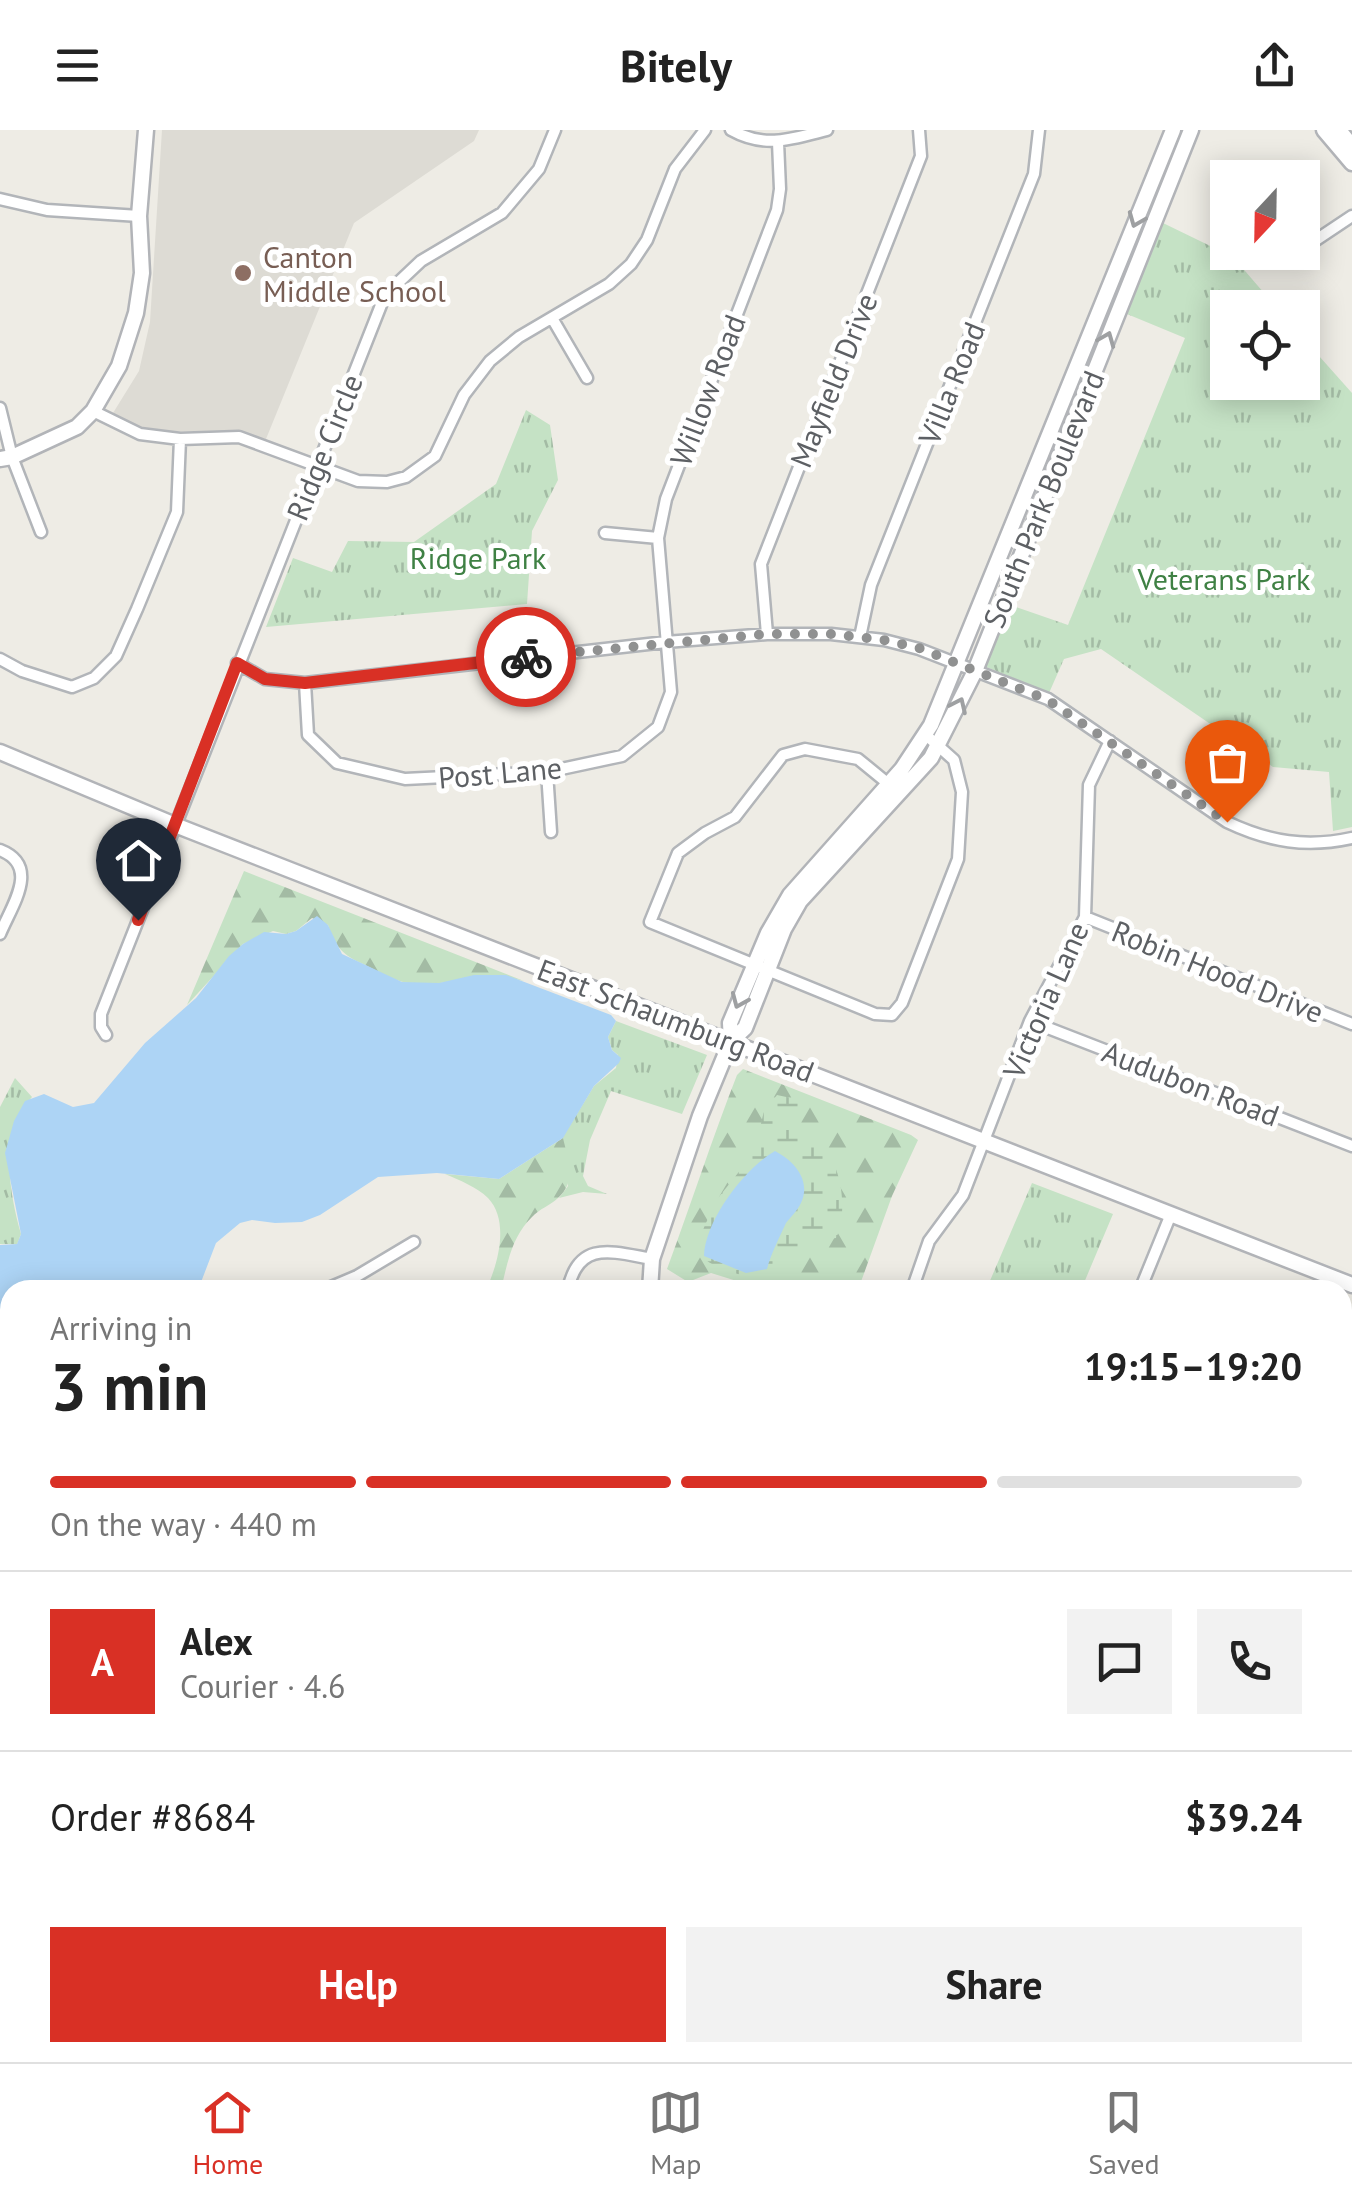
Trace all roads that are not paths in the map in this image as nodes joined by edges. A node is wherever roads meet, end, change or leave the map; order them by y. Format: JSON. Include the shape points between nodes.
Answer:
{"nodes":[{"id":1,"x":146,"y":130,"type":"edge"},
{"id":2,"x":555,"y":130,"type":"edge"},
{"id":3,"x":705,"y":130,"type":"edge"},
{"id":4,"x":731,"y":130,"type":"edge"},
{"id":5,"x":828,"y":130,"type":"edge"},
{"id":6,"x":919,"y":130,"type":"edge"},
{"id":7,"x":1039,"y":130,"type":"edge"},
{"id":8,"x":1173,"y":130,"type":"edge"},
{"id":9,"x":1192,"y":130,"type":"edge"},
{"id":10,"x":1324,"y":130,"type":"edge"},
{"id":11,"x":1339,"y":130,"type":"edge"},
{"id":12,"x":778,"y":142,"type":"junction"},
{"id":13,"x":1352,"y":146,"type":"edge"},
{"id":14,"x":1352,"y":164,"type":"edge"},
{"id":15,"x":0,"y":199,"type":"edge"},
{"id":16,"x":139,"y":216,"type":"junction"},
{"id":17,"x":1352,"y":216,"type":"edge"},
{"id":18,"x":1320,"y":237,"type":"edge"},
{"id":19,"x":1113,"y":278,"type":"junction"},
{"id":20,"x":1129,"y":285,"type":"junction"},
{"id":21,"x":552,"y":318,"type":"junction"},
{"id":22,"x":587,"y":378,"type":"dead end"},
{"id":23,"x":0,"y":408,"type":"edge"},
{"id":24,"x":93,"y":411,"type":"junction"},
{"id":25,"x":180,"y":440,"type":"junction"},
{"id":26,"x":6,"y":458,"type":"edge"},
{"id":27,"x":318,"y":466,"type":"junction"},
{"id":28,"x":41,"y":532,"type":"dead end"},
{"id":29,"x":605,"y":533,"type":"dead end"},
{"id":30,"x":658,"y":538,"type":"junction"},
{"id":31,"x":767,"y":634,"type":"junction"},
{"id":32,"x":860,"y":637,"type":"junction"},
{"id":33,"x":666,"y":642,"type":"junction"},
{"id":34,"x":0,"y":659,"type":"edge"},
{"id":35,"x":237,"y":663,"type":"junction"},
{"id":36,"x":957,"y":664,"type":"junction"},
{"id":37,"x":974,"y":671,"type":"junction"},
{"id":38,"x":305,"y":683,"type":"junction"},
{"id":39,"x":926,"y":735,"type":"junction"},
{"id":40,"x":1110,"y":741,"type":"junction"},
{"id":41,"x":939,"y":746,"type":"junction"},
{"id":42,"x":0,"y":752,"type":"edge"},
{"id":43,"x":546,"y":772,"type":"junction"},
{"id":44,"x":894,"y":789,"type":"junction"},
{"id":45,"x":175,"y":825,"type":"junction"},
{"id":46,"x":551,"y":832,"type":"dead end"},
{"id":47,"x":1352,"y":838,"type":"edge"},
{"id":48,"x":0,"y":850,"type":"edge"},
{"id":49,"x":1085,"y":917,"type":"junction"},
{"id":50,"x":0,"y":934,"type":"edge"},
{"id":51,"x":762,"y":967,"type":"junction"},
{"id":52,"x":1030,"y":1021,"type":"junction"},
{"id":53,"x":1352,"y":1024,"type":"edge"},
{"id":54,"x":106,"y":1035,"type":"dead end"},
{"id":55,"x":731,"y":1041,"type":"junction"},
{"id":56,"x":985,"y":1141,"type":"junction"},
{"id":57,"x":1352,"y":1146,"type":"edge"},
{"id":58,"x":1171,"y":1214,"type":"junction"},
{"id":59,"x":414,"y":1242,"type":"dead end"},
{"id":60,"x":652,"y":1259,"type":"junction"},
{"id":61,"x":348,"y":1280,"type":"edge"},
{"id":62,"x":572,"y":1280,"type":"edge"},
{"id":63,"x":651,"y":1280,"type":"edge"},
{"id":64,"x":915,"y":1280,"type":"edge"},
{"id":65,"x":1146,"y":1280,"type":"edge"},
{"id":66,"x":1339,"y":1280,"type":"edge"}],
"edges":[{"from":1,"to":16,"type":"street"},
{"from":2,"to":27,"type":"street","name":"Ridge Circle","via":[[539,170],[502,213],[421,261],[384,294]]},
{"from":3,"to":21,"type":"street","via":[[675,169],[632,264]]},
{"from":4,"to":12,"type":"street"},
{"from":5,"to":12,"type":"street"},
{"from":6,"to":31,"type":"street","name":"Mayfield Drive","via":[[922,156],[760,564]]},
{"from":7,"to":32,"type":"street","name":"Villa Road","via":[[1034,174],[870,585]]},
{"from":8,"to":19,"type":"street","name":"South Park Boulevard","one_way":true},
{"from":9,"to":20,"type":"street","name":"South Park Boulevard"},
{"from":10,"to":14,"type":"street"},
{"from":11,"to":13,"type":"street"},
{"from":12,"to":30,"type":"street","name":"Willow Road","via":[[777,210],[675,474]]},
{"from":15,"to":16,"type":"street","via":[[47,210]]},
{"from":16,"to":24,"type":"street","via":[[136,313],[119,366]]},
{"from":17,"to":18,"type":"street"},
{"from":19,"to":20,"type":"street"},
{"from":19,"to":36,"type":"street","name":"South Park Boulevard"},
{"from":37,"to":20,"type":"street","name":"South Park Boulevard","one_way":true},
{"from":21,"to":22,"type":"street"},
{"from":21,"to":27,"type":"street","via":[[490,361],[424,467],[372,483]]},
{"from":23,"to":26,"type":"street"},
{"from":24,"to":25,"type":"street","via":[[140,434]]},
{"from":24,"to":26,"type":"street","via":[[76,427]]},
{"from":25,"to":27,"type":"street","via":[[239,436]]},
{"from":25,"to":34,"type":"street","via":[[177,512],[116,656],[94,678],[72,687]]},
{"from":26,"to":28,"type":"street"},
{"from":27,"to":35,"type":"street","name":"Ridge Circle"},
{"from":29,"to":30,"type":"street"},
{"from":30,"to":33,"type":"street","name":"Willow Road"},
{"from":31,"to":32,"type":"street"},
{"from":31,"to":33,"type":"street"},
{"from":32,"to":36,"type":"street","via":[[919,648]]},
{"from":33,"to":38,"type":"street"},
{"from":33,"to":43,"type":"street","name":"Post Lane","via":[[670,692],[658,727],[622,756]]},
{"from":35,"to":38,"type":"street","via":[[265,679]]},
{"from":35,"to":45,"type":"street","name":"Ridge Circle"},
{"from":36,"to":37,"type":"street"},
{"from":36,"to":39,"type":"street","name":"South Park Boulevard"},
{"from":37,"to":40,"type":"street","via":[[1048,700]]},
{"from":41,"to":37,"type":"street","name":"South Park Boulevard","one_way":true},
{"from":38,"to":43,"type":"street","name":"Post Lane","via":[[308,735],[337,763],[406,779]]},
{"from":39,"to":41,"type":"street"},
{"from":39,"to":44,"type":"street","name":"South Park Boulevard"},
{"from":40,"to":47,"type":"street","via":[[1254,835],[1305,844]]},
{"from":40,"to":49,"type":"street","name":"Victoria Lane","via":[[1089,785]]},
{"from":41,"to":44,"type":"street","name":"South Park Boulevard"},
{"from":41,"to":51,"type":"street","via":[[954,760],[962,792],[958,860],[902,1003],[892,1015],[876,1014]]},
{"from":42,"to":45,"type":"street","name":"East Schaumburg Road"},
{"from":43,"to":46,"type":"street"},
{"from":44,"to":51,"type":"street","name":"South Park Boulevard","via":[[790,895],[768,933]]},
{"from":44,"to":51,"type":"street","via":[[858,759],[805,749],[783,756],[735,817],[678,853],[650,922]]},
{"from":45,"to":54,"type":"street","name":"Ridge Circle","via":[[101,1014]]},
{"from":45,"to":55,"type":"street","name":"East Schaumburg Road"},
{"from":48,"to":50,"type":"street","via":[[27,862]]},
{"from":49,"to":52,"type":"street","name":"Victoria Lane"},
{"from":49,"to":53,"type":"street","name":"Robin Hood Drive"},
{"from":51,"to":55,"type":"street","name":"South Park Boulevard","via":[[730,1023]]},
{"from":52,"to":56,"type":"street","name":"Victoria Lane"},
{"from":52,"to":57,"type":"street","name":"Audubon Road"},
{"from":55,"to":56,"type":"street","name":"East Schaumburg Road"},
{"from":55,"to":60,"type":"street","name":"South Park Boulevard"},
{"from":56,"to":58,"type":"street","name":"East Schaumburg Road"},
{"from":56,"to":64,"type":"street","name":"Victoria Lane","via":[[963,1195],[929,1241]]},
{"from":58,"to":65,"type":"street"},
{"from":58,"to":66,"type":"street","name":"East Schaumburg Road"},
{"from":59,"to":61,"type":"street"},
{"from":60,"to":62,"type":"street","via":[[598,1252],[578,1262]]},
{"from":60,"to":63,"type":"street","name":"South Park Boulevard"}]}
